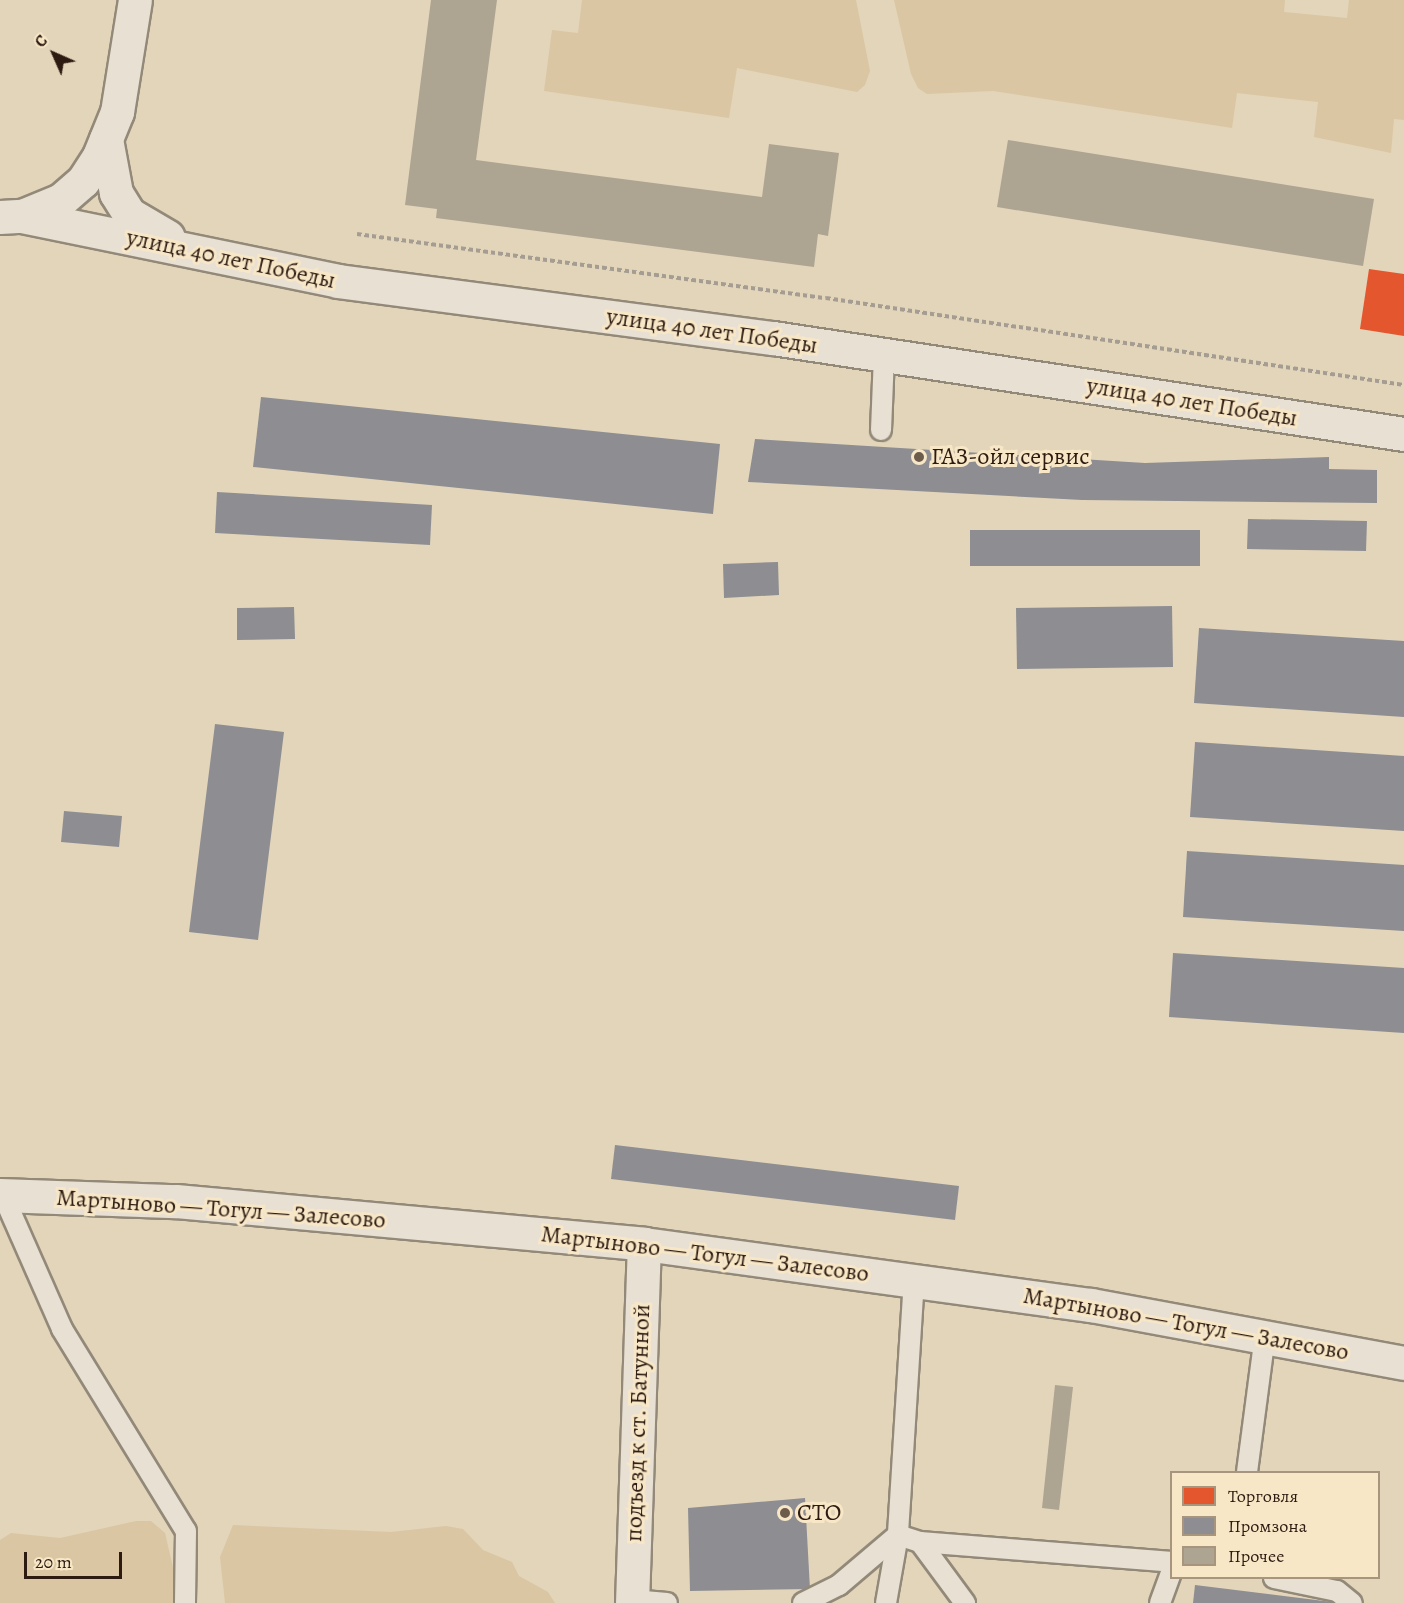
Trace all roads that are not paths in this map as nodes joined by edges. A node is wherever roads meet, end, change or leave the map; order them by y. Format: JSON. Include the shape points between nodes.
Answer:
{"nodes":[{"id":1,"x":135,"y":0,"type":"edge"},
{"id":2,"x":106,"y":139,"type":"junction"},
{"id":3,"x":11,"y":216,"type":"edge"},
{"id":4,"x":200,"y":252,"type":"junction"},
{"id":5,"x":884,"y":355,"type":"junction"},
{"id":6,"x":881,"y":430,"type":"dead end"},
{"id":7,"x":1404,"y":434,"type":"edge"},
{"id":8,"x":2,"y":1195,"type":"edge"},
{"id":9,"x":644,"y":1244,"type":"junction"},
{"id":10,"x":914,"y":1279,"type":"junction"},
{"id":11,"x":1264,"y":1335,"type":"junction"},
{"id":12,"x":1404,"y":1363,"type":"edge"},
{"id":13,"x":1247,"y":1471,"type":"edge"},
{"id":14,"x":898,"y":1535,"type":"junction"},
{"id":15,"x":920,"y":1542,"type":"junction"},
{"id":16,"x":1170,"y":1562,"type":"edge"},
{"id":17,"x":1170,"y":1576,"type":"edge"},
{"id":18,"x":1279,"y":1579,"type":"edge"},
{"id":19,"x":632,"y":1602,"type":"edge"},
{"id":20,"x":185,"y":1603,"type":"edge"},
{"id":21,"x":668,"y":1603,"type":"edge"},
{"id":22,"x":803,"y":1603,"type":"edge"},
{"id":23,"x":886,"y":1603,"type":"edge"},
{"id":24,"x":965,"y":1603,"type":"edge"},
{"id":25,"x":1160,"y":1603,"type":"edge"},
{"id":26,"x":1352,"y":1603,"type":"edge"}],
"edges":[{"from":1,"to":2,"type":"street","via":[[117,112]]},
{"from":2,"to":3,"type":"street","via":[[83,181],[61,200]]},
{"from":2,"to":4,"type":"street","via":[[116,193],[129,214],[147,228]]},
{"from":3,"to":4,"type":"street","name":"улица 40 лет Победы"},
{"from":4,"to":5,"type":"street","name":"улица 40 лет Победы","via":[[338,281]]},
{"from":5,"to":6,"type":"lane"},
{"from":5,"to":7,"type":"street","name":"улица 40 лет Победы"},
{"from":8,"to":9,"type":"street","name":"Мартыново — Тогул — Залесово","via":[[176,1201]]},
{"from":8,"to":20,"type":"lane","via":[[62,1329],[186,1530]]},
{"from":9,"to":10,"type":"street","name":"Мартыново — Тогул — Залесово"},
{"from":9,"to":19,"type":"street","name":"подъезд к ст. Батунной"},
{"from":10,"to":11,"type":"street","name":"Мартыново — Тогул — Залесово"},
{"from":10,"to":14,"type":"lane"},
{"from":11,"to":12,"type":"street","name":"Мартыново — Тогул — Залесово"},
{"from":11,"to":13,"type":"lane"},
{"from":14,"to":15,"type":"lane"},
{"from":14,"to":22,"type":"lane","via":[[839,1585]]},
{"from":14,"to":23,"type":"lane"},
{"from":15,"to":16,"type":"lane"},
{"from":15,"to":24,"type":"lane"},
{"from":17,"to":25,"type":"lane"},
{"from":18,"to":26,"type":"lane","via":[[1336,1591]]},
{"from":19,"to":21,"type":"lane"}]}
